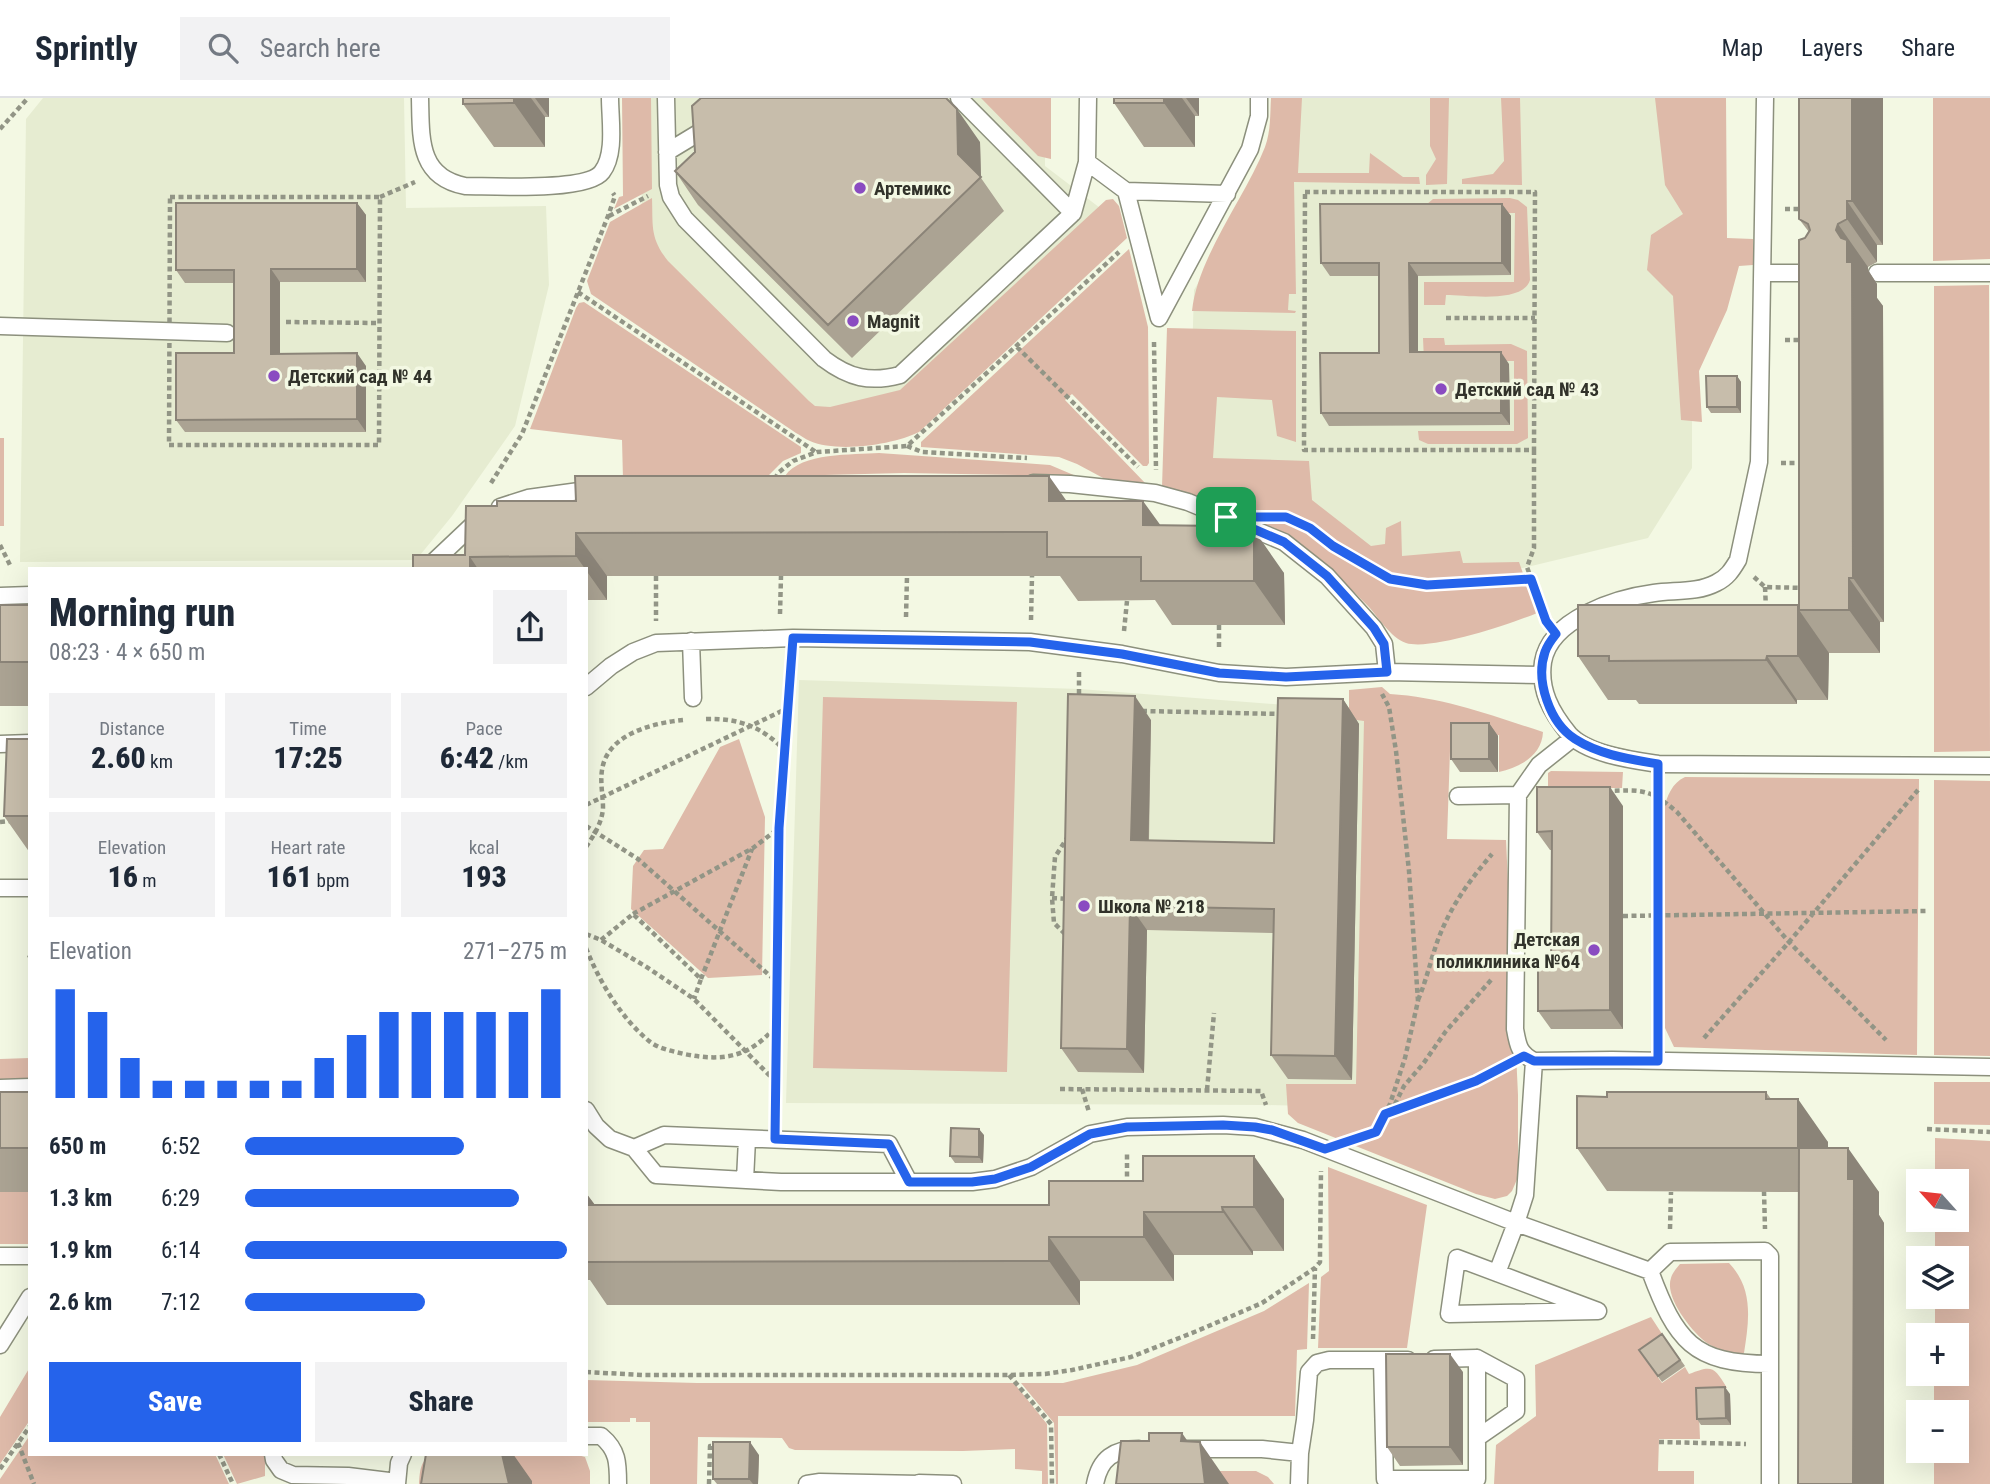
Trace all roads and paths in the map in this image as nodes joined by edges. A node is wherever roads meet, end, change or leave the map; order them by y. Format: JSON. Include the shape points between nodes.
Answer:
{"nodes":[{"id":1,"x":28,"y":98,"type":"edge"},
{"id":2,"x":420,"y":98,"type":"edge"},
{"id":3,"x":610,"y":98,"type":"edge"},
{"id":4,"x":666,"y":98,"type":"edge"},
{"id":5,"x":737,"y":98,"type":"edge"},
{"id":6,"x":960,"y":98,"type":"edge"},
{"id":7,"x":1087,"y":98,"type":"edge"},
{"id":8,"x":1259,"y":98,"type":"edge"},
{"id":9,"x":1765,"y":98,"type":"edge"},
{"id":10,"x":0,"y":129,"type":"edge"},
{"id":11,"x":667,"y":152,"type":"junction"},
{"id":12,"x":1087,"y":162,"type":"junction"},
{"id":13,"x":601,"y":173,"type":"junction"},
{"id":14,"x":668,"y":186,"type":"junction"},
{"id":15,"x":405,"y":188,"type":"dead end"},
{"id":16,"x":1126,"y":191,"type":"junction"},
{"id":17,"x":1227,"y":194,"type":"junction"},
{"id":18,"x":380,"y":197,"type":"junction"},
{"id":19,"x":1763,"y":209,"type":"junction"},
{"id":20,"x":1807,"y":209,"type":"edge"},
{"id":21,"x":1073,"y":213,"type":"junction"},
{"id":22,"x":608,"y":216,"type":"junction"},
{"id":23,"x":1128,"y":243,"type":"dead end"},
{"id":24,"x":1762,"y":273,"type":"junction"},
{"id":25,"x":1830,"y":273,"type":"edge"},
{"id":26,"x":1878,"y":273,"type":"dead end"},
{"id":27,"x":1990,"y":273,"type":"edge"},
{"id":28,"x":578,"y":292,"type":"junction"},
{"id":29,"x":1446,"y":318,"type":"dead end"},
{"id":30,"x":1535,"y":318,"type":"junction"},
{"id":31,"x":286,"y":322,"type":"dead end"},
{"id":32,"x":379,"y":323,"type":"junction"},
{"id":33,"x":0,"y":326,"type":"edge"},
{"id":34,"x":170,"y":331,"type":"junction"},
{"id":35,"x":227,"y":333,"type":"dead end"},
{"id":36,"x":1154,"y":340,"type":"dead end"},
{"id":37,"x":1761,"y":340,"type":"junction"},
{"id":38,"x":1816,"y":340,"type":"edge"},
{"id":39,"x":1017,"y":347,"type":"junction"},
{"id":40,"x":906,"y":446,"type":"junction"},
{"id":41,"x":1534,"y":450,"type":"junction"},
{"id":42,"x":817,"y":452,"type":"junction"},
{"id":43,"x":1036,"y":458,"type":"dead end"},
{"id":44,"x":1759,"y":463,"type":"junction"},
{"id":45,"x":1815,"y":463,"type":"edge"},
{"id":46,"x":1156,"y":472,"type":"dead end"},
{"id":47,"x":1146,"y":476,"type":"dead end"},
{"id":48,"x":1014,"y":482,"type":"edge"},
{"id":49,"x":773,"y":484,"type":"edge"},
{"id":50,"x":614,"y":488,"type":"edge"},
{"id":51,"x":482,"y":516,"type":"junction"},
{"id":52,"x":1325,"y":540,"type":"dead end"},
{"id":53,"x":0,"y":545,"type":"edge"},
{"id":54,"x":1738,"y":560,"type":"junction"},
{"id":55,"x":10,"y":565,"type":"dead end"},
{"id":56,"x":428,"y":567,"type":"edge"},
{"id":57,"x":656,"y":576,"type":"edge"},
{"id":58,"x":780,"y":576,"type":"edge"},
{"id":59,"x":906,"y":576,"type":"edge"},
{"id":60,"x":1032,"y":576,"type":"edge"},
{"id":61,"x":1531,"y":579,"type":"junction"},
{"id":62,"x":1765,"y":587,"type":"junction"},
{"id":63,"x":1807,"y":588,"type":"edge"},
{"id":64,"x":28,"y":595,"type":"edge"},
{"id":65,"x":0,"y":596,"type":"edge"},
{"id":66,"x":1766,"y":610,"type":"edge"},
{"id":67,"x":1556,"y":634,"type":"junction"},
{"id":68,"x":786,"y":638,"type":"junction"},
{"id":69,"x":905,"y":638,"type":"junction"},
{"id":70,"x":691,"y":641,"type":"junction"},
{"id":71,"x":1030,"y":642,"type":"junction"},
{"id":72,"x":656,"y":643,"type":"junction"},
{"id":73,"x":1079,"y":647,"type":"junction"},
{"id":74,"x":1387,"y":672,"type":"junction"},
{"id":75,"x":1369,"y":673,"type":"junction"},
{"id":76,"x":1541,"y":675,"type":"junction"},
{"id":77,"x":588,"y":685,"type":"edge"},
{"id":78,"x":693,"y":698,"type":"dead end"},
{"id":79,"x":788,"y":708,"type":"junction"},
{"id":80,"x":1079,"y":709,"type":"edge"},
{"id":81,"x":1132,"y":711,"type":"edge"},
{"id":82,"x":1286,"y":714,"type":"edge"},
{"id":83,"x":704,"y":719,"type":"dead end"},
{"id":84,"x":693,"y":720,"type":"dead end"},
{"id":85,"x":752,"y":726,"type":"junction"},
{"id":86,"x":1573,"y":738,"type":"junction"},
{"id":87,"x":28,"y":743,"type":"edge"},
{"id":88,"x":0,"y":744,"type":"edge"},
{"id":89,"x":786,"y":752,"type":"junction"},
{"id":90,"x":1658,"y":764,"type":"junction"},
{"id":91,"x":1990,"y":766,"type":"edge"},
{"id":92,"x":1925,"y":784,"type":"dead end"},
{"id":93,"x":1598,"y":792,"type":"edge"},
{"id":94,"x":1518,"y":795,"type":"junction"},
{"id":95,"x":1458,"y":796,"type":"dead end"},
{"id":96,"x":1658,"y":796,"type":"junction"},
{"id":97,"x":603,"y":798,"type":"junction"},
{"id":98,"x":588,"y":804,"type":"edge"},
{"id":99,"x":19,"y":821,"type":"edge"},
{"id":100,"x":0,"y":822,"type":"edge"},
{"id":101,"x":1518,"y":825,"type":"junction"},
{"id":102,"x":588,"y":827,"type":"edge"},
{"id":103,"x":779,"y":828,"type":"junction"},
{"id":104,"x":596,"y":831,"type":"junction"},
{"id":105,"x":1070,"y":833,"type":"edge"},
{"id":106,"x":588,"y":844,"type":"edge"},
{"id":107,"x":753,"y":848,"type":"junction"},
{"id":108,"x":0,"y":888,"type":"edge"},
{"id":109,"x":28,"y":888,"type":"edge"},
{"id":110,"x":675,"y":891,"type":"junction"},
{"id":111,"x":1052,"y":898,"type":"junction"},
{"id":112,"x":1081,"y":899,"type":"edge"},
{"id":113,"x":1927,"y":911,"type":"dead end"},
{"id":114,"x":1815,"y":912,"type":"junction"},
{"id":115,"x":1763,"y":913,"type":"junction"},
{"id":116,"x":633,"y":914,"type":"junction"},
{"id":117,"x":1658,"y":915,"type":"junction"},
{"id":118,"x":1623,"y":916,"type":"dead end"},
{"id":119,"x":720,"y":931,"type":"junction"},
{"id":120,"x":1065,"y":934,"type":"edge"},
{"id":121,"x":588,"y":935,"type":"edge"},
{"id":122,"x":601,"y":940,"type":"junction"},
{"id":123,"x":1789,"y":942,"type":"junction"},
{"id":124,"x":588,"y":951,"type":"edge"},
{"id":125,"x":1516,"y":954,"type":"junction"},
{"id":126,"x":701,"y":979,"type":"junction"},
{"id":127,"x":777,"y":982,"type":"junction"},
{"id":128,"x":694,"y":999,"type":"junction"},
{"id":129,"x":1418,"y":1001,"type":"junction"},
{"id":130,"x":1214,"y":1013,"type":"dead end"},
{"id":131,"x":777,"y":1025,"type":"junction"},
{"id":132,"x":746,"y":1051,"type":"junction"},
{"id":133,"x":1529,"y":1058,"type":"junction"},
{"id":134,"x":1658,"y":1061,"type":"junction"},
{"id":135,"x":1678,"y":1062,"type":"junction"},
{"id":136,"x":1927,"y":1066,"type":"junction"},
{"id":137,"x":1990,"y":1067,"type":"edge"},
{"id":138,"x":777,"y":1082,"type":"junction"},
{"id":139,"x":28,"y":1087,"type":"edge"},
{"id":140,"x":0,"y":1088,"type":"edge"},
{"id":141,"x":1060,"y":1089,"type":"dead end"},
{"id":142,"x":1207,"y":1090,"type":"junction"},
{"id":143,"x":1261,"y":1091,"type":"dead end"},
{"id":144,"x":588,"y":1113,"type":"edge"},
{"id":145,"x":1388,"y":1113,"type":"junction"},
{"id":146,"x":1127,"y":1127,"type":"junction"},
{"id":147,"x":1927,"y":1129,"type":"dead end"},
{"id":148,"x":1990,"y":1132,"type":"edge"},
{"id":149,"x":747,"y":1139,"type":"junction"},
{"id":150,"x":775,"y":1139,"type":"junction"},
{"id":151,"x":634,"y":1148,"type":"junction"},
{"id":152,"x":1325,"y":1149,"type":"junction"},
{"id":153,"x":746,"y":1180,"type":"junction"},
{"id":154,"x":909,"y":1182,"type":"junction"},
{"id":155,"x":1671,"y":1192,"type":"edge"},
{"id":156,"x":1764,"y":1192,"type":"edge"},
{"id":157,"x":1127,"y":1196,"type":"edge"},
{"id":158,"x":1516,"y":1223,"type":"junction"},
{"id":159,"x":1765,"y":1251,"type":"junction"},
{"id":160,"x":1670,"y":1252,"type":"junction"},
{"id":161,"x":0,"y":1256,"type":"edge"},
{"id":162,"x":28,"y":1256,"type":"edge"},
{"id":163,"x":1315,"y":1268,"type":"junction"},
{"id":164,"x":1650,"y":1271,"type":"junction"},
{"id":165,"x":1497,"y":1273,"type":"junction"},
{"id":166,"x":28,"y":1300,"type":"edge"},
{"id":167,"x":1313,"y":1333,"type":"dead end"},
{"id":168,"x":0,"y":1345,"type":"edge"},
{"id":169,"x":1477,"y":1358,"type":"junction"},
{"id":170,"x":1382,"y":1360,"type":"junction"},
{"id":171,"x":1770,"y":1364,"type":"junction"},
{"id":172,"x":588,"y":1372,"type":"edge"},
{"id":173,"x":1009,"y":1375,"type":"junction"},
{"id":174,"x":28,"y":1429,"type":"edge"},
{"id":175,"x":588,"y":1436,"type":"edge"},
{"id":176,"x":1477,"y":1438,"type":"junction"},
{"id":177,"x":1659,"y":1442,"type":"dead end"},
{"id":178,"x":18,"y":1443,"type":"junction"},
{"id":179,"x":1770,"y":1444,"type":"junction"},
{"id":180,"x":721,"y":1446,"type":"edge"},
{"id":181,"x":1300,"y":1454,"type":"junction"},
{"id":182,"x":220,"y":1456,"type":"edge"},
{"id":183,"x":274,"y":1456,"type":"edge"},
{"id":184,"x":403,"y":1456,"type":"edge"},
{"id":185,"x":0,"y":1469,"type":"edge"},
{"id":186,"x":397,"y":1483,"type":"edge"},
{"id":187,"x":920,"y":1483,"type":"edge"},
{"id":188,"x":34,"y":1484,"type":"edge"},
{"id":189,"x":233,"y":1484,"type":"edge"},
{"id":190,"x":618,"y":1484,"type":"edge"},
{"id":191,"x":709,"y":1484,"type":"edge"},
{"id":192,"x":807,"y":1484,"type":"edge"},
{"id":193,"x":953,"y":1484,"type":"edge"},
{"id":194,"x":1052,"y":1484,"type":"edge"},
{"id":195,"x":1095,"y":1484,"type":"edge"},
{"id":196,"x":1299,"y":1484,"type":"edge"},
{"id":197,"x":1770,"y":1484,"type":"edge"}],
"edges":[{"from":1,"to":10,"type":"path"},
{"from":2,"to":13,"type":"lane","via":[[426,156],[433,170],[451,183],[574,185]]},
{"from":3,"to":13,"type":"lane","via":[[610,148]]},
{"from":4,"to":11,"type":"lane"},
{"from":5,"to":11,"type":"lane","via":[[710,126]]},
{"from":6,"to":21,"type":"lane"},
{"from":7,"to":12,"type":"lane"},
{"from":8,"to":17,"type":"lane","via":[[1250,149]]},
{"from":9,"to":19,"type":"lane"},
{"from":11,"to":14,"type":"lane"},
{"from":12,"to":16,"type":"lane"},
{"from":12,"to":21,"type":"lane"},
{"from":13,"to":22,"type":"path","via":[[615,196]]},
{"from":14,"to":21,"type":"lane","via":[[685,219],[824,359],[862,380],[900,375]]},
{"from":14,"to":22,"type":"path"},
{"from":15,"to":18,"type":"path"},
{"from":16,"to":17,"type":"lane"},
{"from":16,"to":17,"type":"lane","via":[[1158,318]]},
{"from":18,"to":32,"type":"path"},
{"from":18,"to":34,"type":"path","via":[[170,197]]},
{"from":19,"to":20,"type":"path"},
{"from":19,"to":24,"type":"lane"},
{"from":22,"to":28,"type":"path"},
{"from":23,"to":39,"type":"path"},
{"from":24,"to":25,"type":"lane"},
{"from":24,"to":37,"type":"lane"},
{"from":26,"to":27,"type":"lane"},
{"from":28,"to":42,"type":"path"},
{"from":28,"to":51,"type":"path","via":[[522,434],[483,496]]},
{"from":29,"to":30,"type":"path"},
{"from":30,"to":41,"type":"path"},
{"from":30,"to":41,"type":"path","via":[[1535,192],[1305,192],[1304,450]]},
{"from":31,"to":32,"type":"path"},
{"from":32,"to":34,"type":"path","via":[[379,445],[169,445]]},
{"from":33,"to":34,"type":"lane"},
{"from":34,"to":35,"type":"lane"},
{"from":36,"to":46,"type":"path"},
{"from":37,"to":38,"type":"path"},
{"from":37,"to":44,"type":"lane"},
{"from":39,"to":40,"type":"path"},
{"from":39,"to":47,"type":"path"},
{"from":40,"to":42,"type":"path"},
{"from":40,"to":43,"type":"path","via":[[922,452]]},
{"from":41,"to":61,"type":"path","via":[[1534,548],[1527,567]]},
{"from":42,"to":49,"type":"path","via":[[793,461]]},
{"from":44,"to":45,"type":"path"},
{"from":44,"to":54,"type":"lane"},
{"from":48,"to":74,"type":"lane","via":[[1155,493],[1284,542],[1327,576],[1374,628],[1384,644]]},
{"from":50,"to":51,"type":"lane","via":[[528,498]]},
{"from":51,"to":56,"type":"lane"},
{"from":52,"to":61,"type":"path","via":[[1390,579],[1427,585]]},
{"from":53,"to":55,"type":"path"},
{"from":54,"to":62,"type":"path"},
{"from":54,"to":67,"type":"lane","via":[[1717,583],[1630,597],[1577,619]]},
{"from":57,"to":72,"type":"path"},
{"from":58,"to":68,"type":"path"},
{"from":59,"to":69,"type":"path"},
{"from":60,"to":71,"type":"path"},
{"from":61,"to":67,"type":"path","via":[[1546,621]]},
{"from":62,"to":63,"type":"path"},
{"from":62,"to":66,"type":"path"},
{"from":64,"to":65,"type":"lane"},
{"from":67,"to":76,"type":"lane","via":[[1545,652]]},
{"from":68,"to":69,"type":"lane"},
{"from":68,"to":70,"type":"lane"},
{"from":68,"to":79,"type":"path"},
{"from":69,"to":71,"type":"lane"},
{"from":70,"to":72,"type":"lane"},
{"from":70,"to":78,"type":"lane"},
{"from":71,"to":73,"type":"lane"},
{"from":72,"to":77,"type":"lane","via":[[633,652]]},
{"from":73,"to":75,"type":"lane","via":[[1219,673],[1286,677]]},
{"from":73,"to":80,"type":"path"},
{"from":74,"to":75,"type":"lane"},
{"from":74,"to":76,"type":"lane"},
{"from":75,"to":129,"type":"path","via":[[1389,707],[1394,740]]},
{"from":76,"to":86,"type":"lane","via":[[1556,719]]},
{"from":79,"to":85,"type":"path"},
{"from":79,"to":89,"type":"path"},
{"from":81,"to":82,"type":"path"},
{"from":83,"to":85,"type":"path"},
{"from":84,"to":97,"type":"path","via":[[655,724],[618,742],[604,761]]},
{"from":85,"to":89,"type":"path"},
{"from":85,"to":97,"type":"path"},
{"from":86,"to":90,"type":"lane","via":[[1597,750]]},
{"from":86,"to":94,"type":"lane","via":[[1539,765]]},
{"from":87,"to":88,"type":"lane"},
{"from":89,"to":103,"type":"path"},
{"from":90,"to":91,"type":"lane"},
{"from":90,"to":96,"type":"path"},
{"from":92,"to":114,"type":"path"},
{"from":93,"to":96,"type":"path","via":[[1642,790]]},
{"from":94,"to":95,"type":"lane"},
{"from":94,"to":101,"type":"lane"},
{"from":96,"to":115,"type":"path"},
{"from":96,"to":117,"type":"path"},
{"from":97,"to":98,"type":"path"},
{"from":97,"to":104,"type":"path"},
{"from":99,"to":100,"type":"path"},
{"from":101,"to":125,"type":"lane"},
{"from":101,"to":129,"type":"path","via":[[1466,884],[1439,937]]},
{"from":102,"to":104,"type":"path"},
{"from":103,"to":107,"type":"path"},
{"from":103,"to":127,"type":"path"},
{"from":104,"to":106,"type":"path"},
{"from":104,"to":110,"type":"path"},
{"from":105,"to":111,"type":"path","via":[[1055,857]]},
{"from":107,"to":110,"type":"path"},
{"from":107,"to":119,"type":"path"},
{"from":108,"to":109,"type":"lane"},
{"from":110,"to":116,"type":"path"},
{"from":110,"to":119,"type":"path"},
{"from":111,"to":112,"type":"path"},
{"from":111,"to":120,"type":"path","via":[[1054,923]]},
{"from":113,"to":114,"type":"path"},
{"from":114,"to":115,"type":"path"},
{"from":114,"to":123,"type":"path"},
{"from":115,"to":117,"type":"path"},
{"from":115,"to":123,"type":"path"},
{"from":116,"to":122,"type":"path"},
{"from":116,"to":126,"type":"path"},
{"from":117,"to":118,"type":"path"},
{"from":117,"to":134,"type":"path"},
{"from":119,"to":126,"type":"path"},
{"from":119,"to":127,"type":"path"},
{"from":121,"to":122,"type":"path"},
{"from":122,"to":128,"type":"path"},
{"from":123,"to":135,"type":"path"},
{"from":123,"to":136,"type":"path","via":[[1895,1049],[1917,1051]]},
{"from":124,"to":132,"type":"path","via":[[603,984],[648,1041],[709,1058]]},
{"from":125,"to":133,"type":"lane","via":[[1515,1029],[1518,1048]]},
{"from":125,"to":145,"type":"path","via":[[1446,1031]]},
{"from":126,"to":128,"type":"path"},
{"from":127,"to":131,"type":"path"},
{"from":128,"to":132,"type":"path"},
{"from":129,"to":145,"type":"path"},
{"from":130,"to":142,"type":"path"},
{"from":131,"to":132,"type":"path"},
{"from":131,"to":138,"type":"path"},
{"from":132,"to":138,"type":"path"},
{"from":133,"to":134,"type":"lane"},
{"from":133,"to":145,"type":"path"},
{"from":133,"to":158,"type":"lane","via":[[1525,1195]]},
{"from":134,"to":135,"type":"lane"},
{"from":135,"to":136,"type":"lane"},
{"from":136,"to":137,"type":"lane"},
{"from":138,"to":150,"type":"path"},
{"from":139,"to":140,"type":"lane"},
{"from":141,"to":142,"type":"path"},
{"from":142,"to":143,"type":"path"},
{"from":144,"to":151,"type":"lane","via":[[610,1139]]},
{"from":145,"to":152,"type":"path","via":[[1376,1132]]},
{"from":146,"to":152,"type":"lane","via":[[1255,1127]]},
{"from":146,"to":154,"type":"lane","via":[[1090,1134],[1031,1167],[995,1179]]},
{"from":146,"to":157,"type":"path"},
{"from":147,"to":148,"type":"path"},
{"from":149,"to":150,"type":"lane"},
{"from":149,"to":151,"type":"lane","via":[[664,1135]]},
{"from":149,"to":153,"type":"lane"},
{"from":150,"to":154,"type":"lane","via":[[889,1144]]},
{"from":151,"to":153,"type":"lane","via":[[656,1175]]},
{"from":152,"to":158,"type":"lane"},
{"from":152,"to":163,"type":"path","via":[[1320,1262]]},
{"from":153,"to":154,"type":"lane"},
{"from":155,"to":160,"type":"path"},
{"from":156,"to":159,"type":"path"},
{"from":158,"to":164,"type":"lane"},
{"from":158,"to":165,"type":"lane"},
{"from":159,"to":160,"type":"lane"},
{"from":159,"to":171,"type":"lane","via":[[1770,1256]]},
{"from":160,"to":164,"type":"lane"},
{"from":161,"to":162,"type":"lane"},
{"from":163,"to":167,"type":"path"},
{"from":163,"to":173,"type":"path","via":[[1262,1303],[1131,1357],[1045,1374]]},
{"from":164,"to":171,"type":"lane","via":[[1678,1331],[1695,1348],[1727,1362]]},
{"from":165,"to":165,"type":"lane","via":[[1457,1258],[1449,1314],[1598,1311]]},
{"from":166,"to":168,"type":"lane"},
{"from":169,"to":170,"type":"lane"},
{"from":169,"to":176,"type":"lane"},
{"from":169,"to":176,"type":"lane","via":[[1516,1379],[1517,1411]]},
{"from":170,"to":176,"type":"lane","via":[[1385,1479],[1477,1479]]},
{"from":170,"to":181,"type":"lane","via":[[1329,1360],[1317,1363],[1309,1372]]},
{"from":171,"to":179,"type":"lane"},
{"from":172,"to":173,"type":"path"},
{"from":173,"to":194,"type":"path","via":[[1051,1424]]},
{"from":174,"to":178,"type":"path"},
{"from":175,"to":190,"type":"lane","via":[[601,1436],[614,1449]]},
{"from":177,"to":179,"type":"path"},
{"from":178,"to":185,"type":"path"},
{"from":178,"to":188,"type":"path"},
{"from":179,"to":197,"type":"lane"},
{"from":180,"to":191,"type":"path","via":[[710,1446]]},
{"from":181,"to":195,"type":"lane","via":[[1262,1449],[1121,1450],[1103,1461]]},
{"from":181,"to":196,"type":"lane"},
{"from":182,"to":189,"type":"path"},
{"from":183,"to":186,"type":"lane","via":[[281,1470],[293,1475]]},
{"from":184,"to":186,"type":"lane"},
{"from":187,"to":192,"type":"lane"},
{"from":187,"to":193,"type":"lane"}]}
